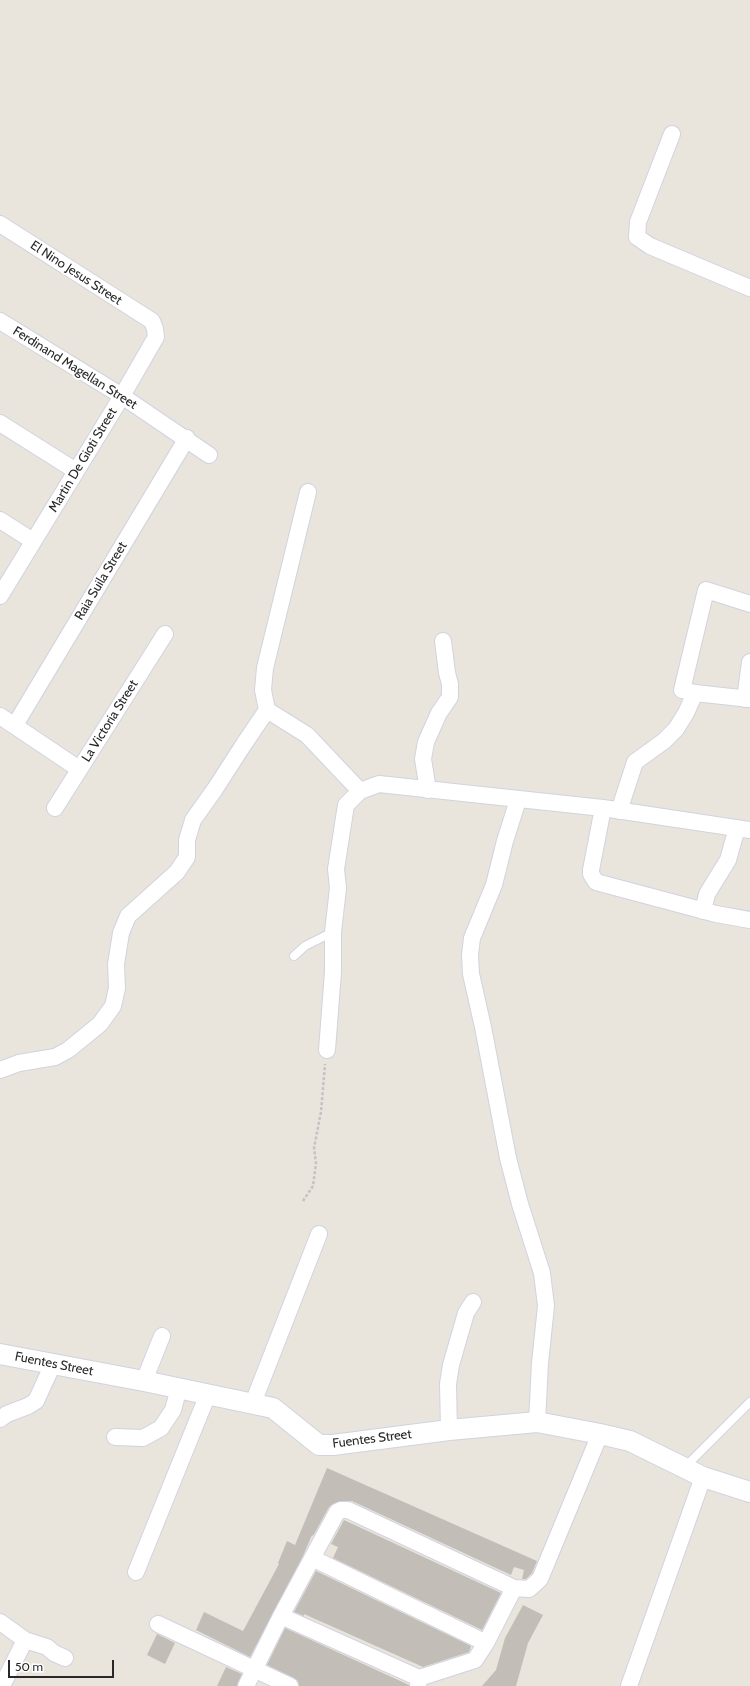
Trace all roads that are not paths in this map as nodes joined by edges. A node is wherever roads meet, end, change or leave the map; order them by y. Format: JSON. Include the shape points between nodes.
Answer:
{"nodes":[{"id":1,"x":672,"y":134,"type":"dead end"},
{"id":2,"x":0,"y":224,"type":"edge"},
{"id":3,"x":750,"y":288,"type":"edge"},
{"id":4,"x":0,"y":321,"type":"edge"},
{"id":5,"x":152,"y":321,"type":"joint"},
{"id":6,"x":122,"y":396,"type":"junction"},
{"id":7,"x":0,"y":423,"type":"edge"},
{"id":8,"x":187,"y":438,"type":"junction"},
{"id":9,"x":209,"y":455,"type":"dead end"},
{"id":10,"x":76,"y":471,"type":"junction"},
{"id":11,"x":308,"y":492,"type":"dead end"},
{"id":12,"x":0,"y":520,"type":"edge"},
{"id":13,"x":33,"y":541,"type":"junction"},
{"id":14,"x":0,"y":596,"type":"edge"},
{"id":15,"x":750,"y":604,"type":"edge"},
{"id":16,"x":165,"y":634,"type":"dead end"},
{"id":17,"x":443,"y":641,"type":"dead end"},
{"id":18,"x":750,"y":662,"type":"edge"},
{"id":19,"x":695,"y":693,"type":"junction"},
{"id":20,"x":748,"y":699,"type":"edge"},
{"id":21,"x":267,"y":710,"type":"junction"},
{"id":22,"x":0,"y":716,"type":"edge"},
{"id":23,"x":15,"y":725,"type":"junction"},
{"id":24,"x":79,"y":769,"type":"junction"},
{"id":25,"x":428,"y":790,"type":"junction"},
{"id":26,"x":360,"y":792,"type":"junction"},
{"id":27,"x":518,"y":800,"type":"junction"},
{"id":28,"x":55,"y":808,"type":"dead end"},
{"id":29,"x":603,"y":808,"type":"junction"},
{"id":30,"x":619,"y":810,"type":"junction"},
{"id":31,"x":743,"y":829,"type":"edge"},
{"id":32,"x":704,"y":911,"type":"junction"},
{"id":33,"x":750,"y":920,"type":"edge"},
{"id":34,"x":333,"y":932,"type":"junction"},
{"id":35,"x":294,"y":956,"type":"dead end"},
{"id":36,"x":326,"y":1050,"type":"road end"},
{"id":37,"x":0,"y":1070,"type":"edge"},
{"id":38,"x":319,"y":1234,"type":"dead end"},
{"id":39,"x":473,"y":1302,"type":"dead end"},
{"id":40,"x":162,"y":1336,"type":"dead end"},
{"id":41,"x":0,"y":1354,"type":"edge"},
{"id":42,"x":54,"y":1364,"type":"junction"},
{"id":43,"x":144,"y":1381,"type":"junction"},
{"id":44,"x":179,"y":1388,"type":"junction"},
{"id":45,"x":208,"y":1394,"type":"junction"},
{"id":46,"x":750,"y":1402,"type":"edge"},
{"id":47,"x":253,"y":1403,"type":"junction"},
{"id":48,"x":0,"y":1419,"type":"edge"},
{"id":49,"x":537,"y":1422,"type":"junction"},
{"id":50,"x":449,"y":1430,"type":"junction"},
{"id":51,"x":600,"y":1434,"type":"junction"},
{"id":52,"x":115,"y":1437,"type":"dead end"},
{"id":53,"x":684,"y":1468,"type":"junction"},
{"id":54,"x":703,"y":1477,"type":"junction"},
{"id":55,"x":750,"y":1492,"type":"edge"},
{"id":56,"x":312,"y":1558,"type":"junction"},
{"id":57,"x":136,"y":1572,"type":"dead end"},
{"id":58,"x":514,"y":1588,"type":"junction"},
{"id":59,"x":281,"y":1616,"type":"junction"},
{"id":60,"x":0,"y":1622,"type":"edge"},
{"id":61,"x":158,"y":1624,"type":"dead end"},
{"id":62,"x":24,"y":1640,"type":"junction"},
{"id":63,"x":486,"y":1643,"type":"junction"},
{"id":64,"x":65,"y":1658,"type":"dead end"},
{"id":65,"x":254,"y":1669,"type":"junction"},
{"id":66,"x":418,"y":1682,"type":"edge"},
{"id":67,"x":2,"y":1686,"type":"edge"},
{"id":68,"x":246,"y":1686,"type":"edge"},
{"id":69,"x":290,"y":1686,"type":"edge"},
{"id":70,"x":630,"y":1686,"type":"edge"}],
"edges":[{"from":1,"to":3,"type":"street","via":[[638,222],[637,237],[650,246]]},
{"from":2,"to":5,"type":"street","name":"El Nino Jesus Street"},
{"from":4,"to":6,"type":"street","name":"Ferdinand Magellan Street"},
{"from":5,"to":6,"type":"street","name":"Martin De Gioti Street","via":[[156,337]]},
{"from":6,"to":8,"type":"street","name":"Ferdinand Magellan Street"},
{"from":6,"to":10,"type":"street","name":"Martin De Gioti Street"},
{"from":7,"to":10,"type":"street"},
{"from":8,"to":9,"type":"street","name":"Ferdinand Magellan Street"},
{"from":8,"to":23,"type":"street","name":"Raia Suila Street"},
{"from":10,"to":13,"type":"street","name":"Martin De Gioti Street"},
{"from":11,"to":21,"type":"street","via":[[265,668],[263,690]]},
{"from":12,"to":13,"type":"street"},
{"from":13,"to":14,"type":"street","name":"Martin De Gioti Street"},
{"from":15,"to":19,"type":"street","via":[[706,590],[682,690]]},
{"from":16,"to":24,"type":"street","name":"La Victoria Street"},
{"from":17,"to":25,"type":"street","via":[[450,697],[439,713],[426,742],[423,759]]},
{"from":18,"to":20,"type":"street"},
{"from":19,"to":20,"type":"street"},
{"from":19,"to":30,"type":"street","via":[[676,729],[635,762]]},
{"from":21,"to":26,"type":"street","via":[[307,735]]},
{"from":21,"to":37,"type":"street","via":[[193,820],[187,857],[177,872],[128,916],[121,933],[116,964],[117,988],[113,1006],[100,1024],[68,1050],[55,1057],[19,1063]]},
{"from":22,"to":23,"type":"street"},
{"from":23,"to":24,"type":"street"},
{"from":24,"to":28,"type":"street","name":"La Victoria Street"},
{"from":25,"to":26,"type":"street","via":[[379,784]]},
{"from":25,"to":27,"type":"street"},
{"from":26,"to":34,"type":"street","via":[[346,805],[336,869],[338,888]]},
{"from":27,"to":29,"type":"street"},
{"from":27,"to":49,"type":"street","via":[[494,885],[472,938],[470,956],[471,974],[508,1158],[542,1273],[546,1306]]},
{"from":29,"to":30,"type":"street"},
{"from":29,"to":32,"type":"street","via":[[591,870],[596,882]]},
{"from":30,"to":31,"type":"street"},
{"from":31,"to":32,"type":"street","via":[[707,894]]},
{"from":32,"to":33,"type":"street"},
{"from":34,"to":35,"type":"lane","via":[[305,946]]},
{"from":34,"to":36,"type":"street","via":[[333,972]]},
{"from":38,"to":47,"type":"street"},
{"from":39,"to":50,"type":"street","via":[[466,1313],[451,1365],[448,1384]]},
{"from":40,"to":43,"type":"street"},
{"from":41,"to":42,"type":"street","name":"Fuentes Street"},
{"from":42,"to":43,"type":"street","name":"Fuentes Street"},
{"from":42,"to":48,"type":"street","via":[[36,1401]]},
{"from":43,"to":44,"type":"street","name":"Fuentes Street"},
{"from":44,"to":45,"type":"street","name":"Fuentes Street"},
{"from":44,"to":52,"type":"street","via":[[173,1410],[161,1428],[142,1438]]},
{"from":45,"to":47,"type":"street","name":"Fuentes Street"},
{"from":45,"to":57,"type":"street"},
{"from":46,"to":53,"type":"lane"},
{"from":47,"to":50,"type":"street","name":"Fuentes Street","via":[[273,1408],[319,1445]]},
{"from":49,"to":50,"type":"street","name":"Fuentes Street"},
{"from":49,"to":51,"type":"street","name":"Fuentes Street"},
{"from":51,"to":53,"type":"street","name":"Fuentes Street","via":[[630,1441]]},
{"from":51,"to":58,"type":"street","via":[[540,1579],[529,1589]]},
{"from":53,"to":54,"type":"street","name":"Fuentes Street"},
{"from":54,"to":55,"type":"street","name":"Fuentes Street"},
{"from":54,"to":70,"type":"street"},
{"from":56,"to":58,"type":"street","via":[[337,1512],[348,1510]]},
{"from":56,"to":59,"type":"street"},
{"from":56,"to":63,"type":"street"},
{"from":58,"to":63,"type":"street"},
{"from":59,"to":65,"type":"street"},
{"from":59,"to":66,"type":"street"},
{"from":60,"to":62,"type":"street"},
{"from":61,"to":65,"type":"street"},
{"from":62,"to":64,"type":"street","via":[[47,1647]]},
{"from":62,"to":67,"type":"street"},
{"from":63,"to":66,"type":"street","via":[[475,1660]]},
{"from":65,"to":68,"type":"street"},
{"from":65,"to":69,"type":"street"}]}
